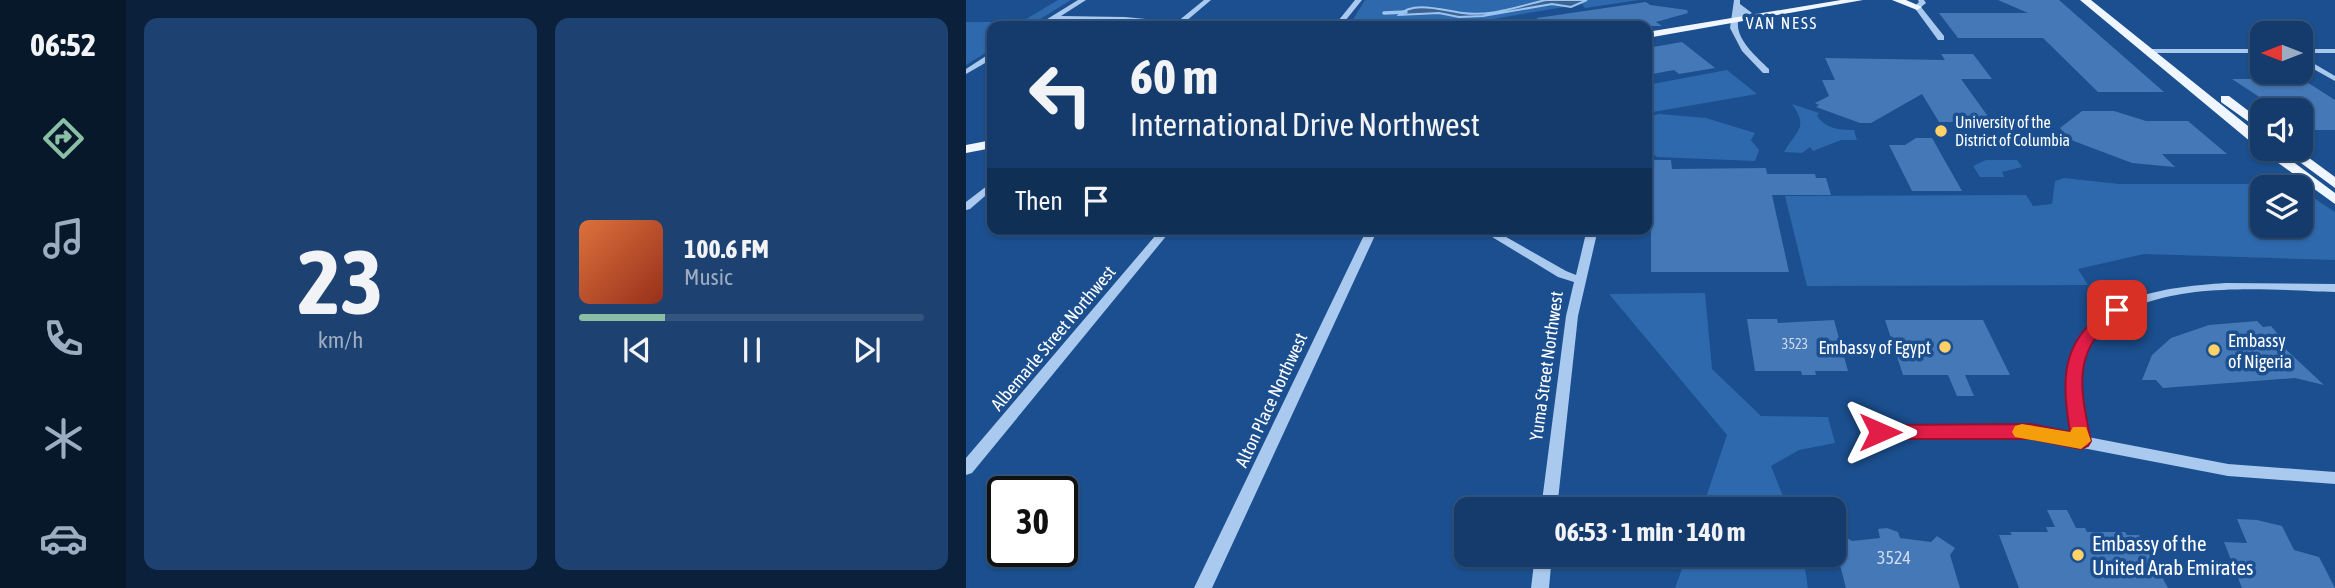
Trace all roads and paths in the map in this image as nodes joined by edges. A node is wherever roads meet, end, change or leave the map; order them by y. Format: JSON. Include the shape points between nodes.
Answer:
{"nodes":[{"id":1,"x":1083,"y":0,"type":"edge"},
{"id":2,"x":1208,"y":0,"type":"edge"},
{"id":3,"x":1359,"y":0,"type":"edge"},
{"id":4,"x":1857,"y":0,"type":"edge"},
{"id":5,"x":1897,"y":0,"type":"edge"},
{"id":6,"x":2085,"y":0,"type":"edge"},
{"id":7,"x":2098,"y":0,"type":"edge"},
{"id":8,"x":1737,"y":2,"type":"edge"},
{"id":9,"x":1919,"y":4,"type":"edge"},
{"id":10,"x":1054,"y":18,"type":"junction"},
{"id":11,"x":1737,"y":20,"type":"junction"},
{"id":12,"x":1049,"y":21,"type":"edge"},
{"id":13,"x":1116,"y":21,"type":"edge"},
{"id":14,"x":1182,"y":21,"type":"edge"},
{"id":15,"x":1341,"y":21,"type":"edge"},
{"id":16,"x":1652,"y":34,"type":"edge"},
{"id":17,"x":1941,"y":38,"type":"dead end"},
{"id":18,"x":2148,"y":51,"type":"junction"},
{"id":19,"x":2164,"y":51,"type":"junction"},
{"id":20,"x":2250,"y":51,"type":"edge"},
{"id":21,"x":2314,"y":51,"type":"edge"},
{"id":22,"x":2335,"y":51,"type":"edge"},
{"id":23,"x":987,"y":59,"type":"edge"},
{"id":24,"x":2314,"y":66,"type":"edge"},
{"id":25,"x":1766,"y":71,"type":"dead end"},
{"id":26,"x":966,"y":72,"type":"edge"},
{"id":27,"x":2335,"y":79,"type":"edge"},
{"id":28,"x":2250,"y":118,"type":"edge"},
{"id":29,"x":2250,"y":134,"type":"edge"},
{"id":30,"x":987,"y":145,"type":"edge"},
{"id":31,"x":966,"y":149,"type":"edge"},
{"id":32,"x":2284,"y":161,"type":"edge"},
{"id":33,"x":2305,"y":161,"type":"edge"},
{"id":34,"x":2335,"y":184,"type":"edge"},
{"id":35,"x":987,"y":189,"type":"edge"},
{"id":36,"x":2335,"y":200,"type":"edge"},
{"id":37,"x":966,"y":206,"type":"edge"},
{"id":38,"x":1162,"y":235,"type":"edge"},
{"id":39,"x":1370,"y":235,"type":"edge"},
{"id":40,"x":1494,"y":235,"type":"edge"},
{"id":41,"x":1591,"y":235,"type":"edge"},
{"id":42,"x":1580,"y":280,"type":"junction"},
{"id":43,"x":2335,"y":288,"type":"edge"},
{"id":44,"x":1880,"y":432,"type":"dead end"},
{"id":45,"x":2081,"y":441,"type":"junction"},
{"id":46,"x":966,"y":469,"type":"edge"},
{"id":47,"x":2335,"y":478,"type":"edge"},
{"id":48,"x":1550,"y":497,"type":"edge"},
{"id":49,"x":1543,"y":567,"type":"edge"},
{"id":50,"x":1203,"y":588,"type":"edge"},
{"id":51,"x":1540,"y":588,"type":"edge"}],
"edges":[{"from":1,"to":10,"type":"street"},
{"from":2,"to":14,"type":"street"},
{"from":3,"to":15,"type":"street"},
{"from":4,"to":11,"type":"main road"},
{"from":5,"to":9,"type":"main road"},
{"from":6,"to":18,"type":"main road"},
{"from":7,"to":19,"type":"main road"},
{"from":8,"to":11,"type":"street"},
{"from":8,"to":11,"type":"street","via":[[1749,13]]},
{"from":9,"to":17,"type":"street"},
{"from":10,"to":12,"type":"street"},
{"from":10,"to":13,"type":"street"},
{"from":11,"to":16,"type":"main road"},
{"from":11,"to":25,"type":"street","via":[[1734,29],[1745,49]]},
{"from":18,"to":19,"type":"street"},
{"from":18,"to":29,"type":"main road"},
{"from":19,"to":20,"type":"street"},
{"from":19,"to":28,"type":"main road"},
{"from":21,"to":22,"type":"street"},
{"from":23,"to":26,"type":"street"},
{"from":24,"to":27,"type":"street"},
{"from":30,"to":31,"type":"main road"},
{"from":32,"to":36,"type":"main road"},
{"from":33,"to":34,"type":"main road"},
{"from":35,"to":37,"type":"street"},
{"from":38,"to":46,"type":"street","name":"Albemarle Street Northwest"},
{"from":39,"to":50,"type":"street","name":"Alton Place Northwest"},
{"from":40,"to":42,"type":"street"},
{"from":41,"to":42,"type":"street","name":"Yuma Street Northwest"},
{"from":42,"to":48,"type":"street","name":"Yuma Street Northwest"},
{"from":43,"to":45,"type":"street","via":[[2197,288],[2151,297],[2109,314],[2085,340],[2074,365],[2073,394]]},
{"from":44,"to":45,"type":"street","via":[[2031,432]]},
{"from":45,"to":47,"type":"street","via":[[2228,470]]},
{"from":49,"to":51,"type":"street"}]}
